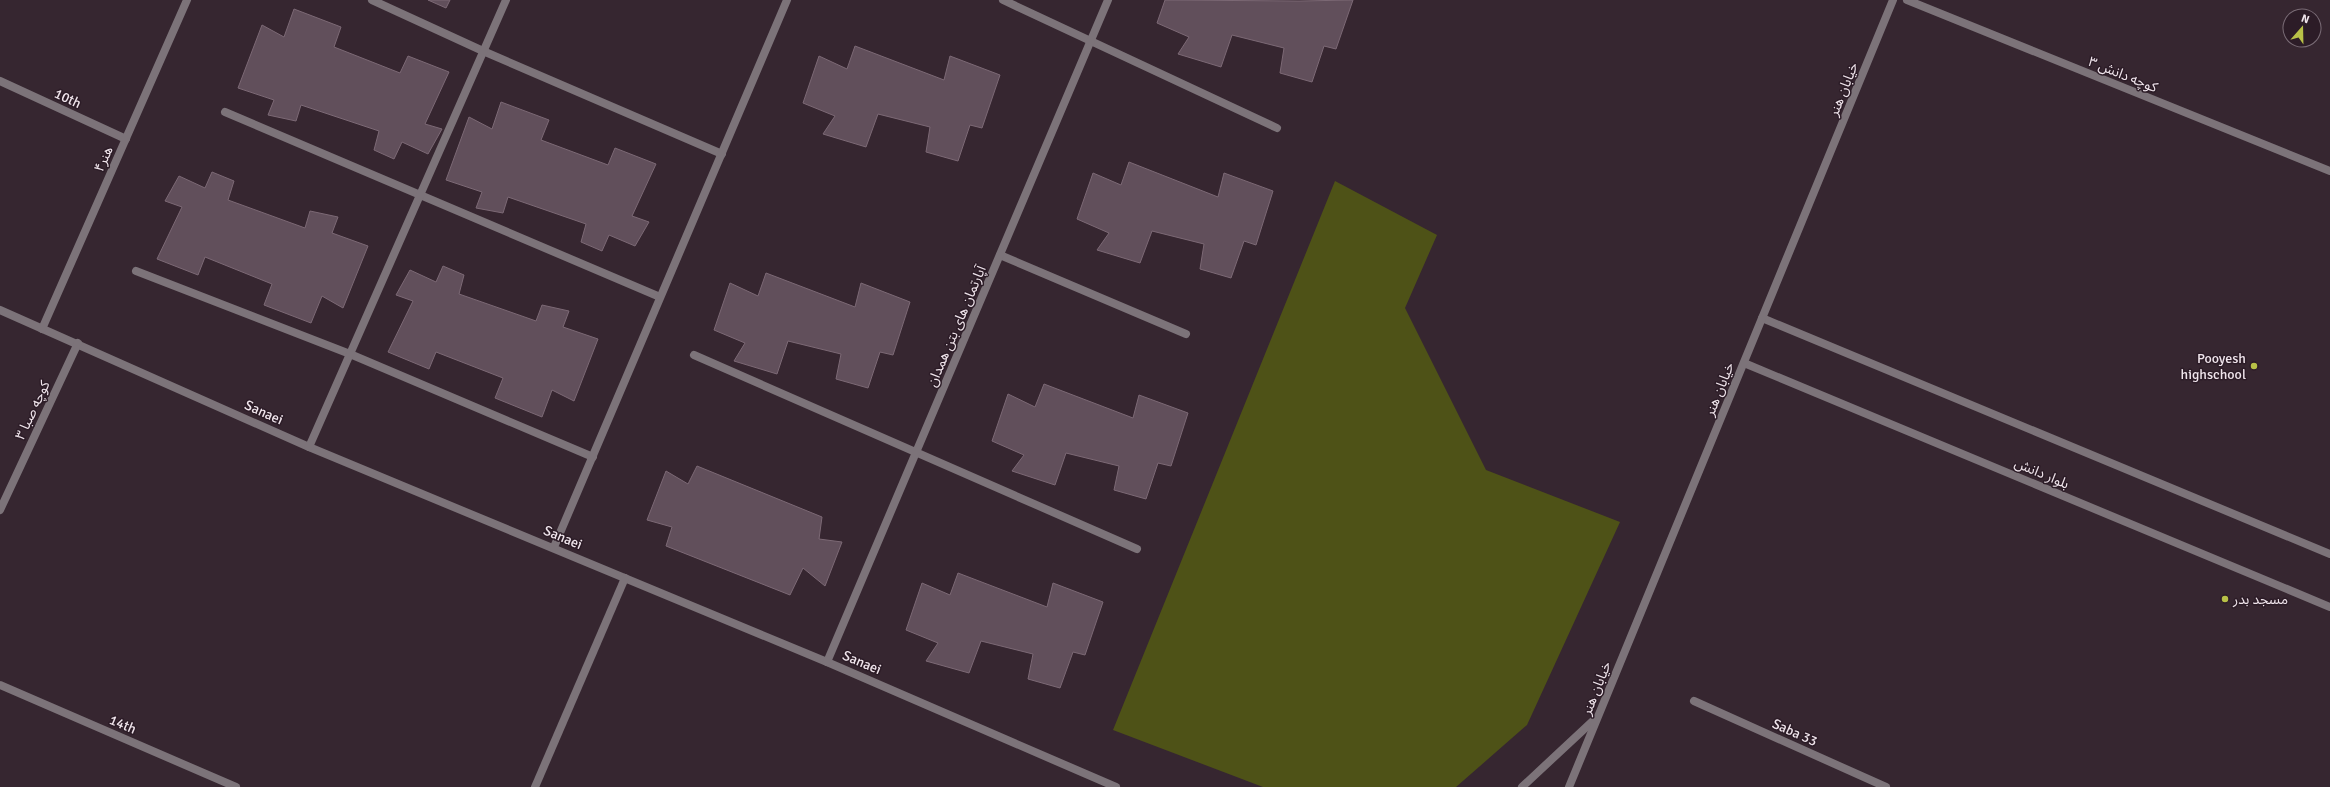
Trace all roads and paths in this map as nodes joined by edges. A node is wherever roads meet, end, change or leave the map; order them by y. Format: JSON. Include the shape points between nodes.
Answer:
{"nodes":[{"id":1,"x":187,"y":0,"type":"edge"},
{"id":2,"x":372,"y":0,"type":"edge"},
{"id":3,"x":506,"y":0,"type":"edge"},
{"id":4,"x":787,"y":0,"type":"edge"},
{"id":5,"x":1003,"y":0,"type":"edge"},
{"id":6,"x":1108,"y":0,"type":"edge"},
{"id":7,"x":1893,"y":0,"type":"edge"},
{"id":8,"x":1907,"y":0,"type":"edge"},
{"id":9,"x":1091,"y":40,"type":"junction"},
{"id":10,"x":483,"y":51,"type":"junction"},
{"id":11,"x":0,"y":81,"type":"edge"},
{"id":12,"x":224,"y":112,"type":"dead end"},
{"id":13,"x":1277,"y":128,"type":"dead end"},
{"id":14,"x":126,"y":139,"type":"junction"},
{"id":15,"x":722,"y":154,"type":"junction"},
{"id":16,"x":2330,"y":171,"type":"edge"},
{"id":17,"x":420,"y":194,"type":"junction"},
{"id":18,"x":1000,"y":255,"type":"junction"},
{"id":19,"x":136,"y":271,"type":"dead end"},
{"id":20,"x":660,"y":297,"type":"junction"},
{"id":21,"x":0,"y":310,"type":"edge"},
{"id":22,"x":1762,"y":318,"type":"junction"},
{"id":23,"x":42,"y":329,"type":"junction"},
{"id":24,"x":1186,"y":334,"type":"dead end"},
{"id":25,"x":78,"y":343,"type":"junction"},
{"id":26,"x":350,"y":354,"type":"junction"},
{"id":27,"x":694,"y":355,"type":"dead end"},
{"id":28,"x":1744,"y":363,"type":"junction"},
{"id":29,"x":309,"y":446,"type":"junction"},
{"id":30,"x":916,"y":451,"type":"junction"},
{"id":31,"x":593,"y":457,"type":"junction"},
{"id":32,"x":0,"y":510,"type":"edge"},
{"id":33,"x":554,"y":547,"type":"junction"},
{"id":34,"x":1137,"y":549,"type":"dead end"},
{"id":35,"x":2330,"y":554,"type":"edge"},
{"id":36,"x":625,"y":578,"type":"junction"},
{"id":37,"x":2330,"y":607,"type":"edge"},
{"id":38,"x":827,"y":662,"type":"junction"},
{"id":39,"x":0,"y":685,"type":"edge"},
{"id":40,"x":1694,"y":701,"type":"dead end"},
{"id":41,"x":1597,"y":718,"type":"junction"},
{"id":42,"x":236,"y":787,"type":"edge"},
{"id":43,"x":535,"y":787,"type":"edge"},
{"id":44,"x":1116,"y":787,"type":"edge"},
{"id":45,"x":1522,"y":787,"type":"edge"},
{"id":46,"x":1569,"y":787,"type":"edge"},
{"id":47,"x":1886,"y":787,"type":"edge"}],
"edges":[{"from":1,"to":14,"type":"street","name":"هنر۴"},
{"from":2,"to":10,"type":"street"},
{"from":3,"to":10,"type":"street"},
{"from":4,"to":15,"type":"street"},
{"from":5,"to":9,"type":"street"},
{"from":6,"to":9,"type":"street","name":"آپارتمان های بتن همدان"},
{"from":7,"to":22,"type":"street","name":"خیابان هنر"},
{"from":8,"to":16,"type":"street","name":"کوچه دانش ۳"},
{"from":9,"to":13,"type":"street"},
{"from":9,"to":18,"type":"street","name":"آپارتمان های بتن همدان"},
{"from":10,"to":15,"type":"street"},
{"from":10,"to":17,"type":"street"},
{"from":11,"to":14,"type":"street","name":"10th"},
{"from":12,"to":17,"type":"street"},
{"from":14,"to":23,"type":"street","name":"هنر۴"},
{"from":15,"to":20,"type":"street"},
{"from":17,"to":20,"type":"street"},
{"from":17,"to":26,"type":"street"},
{"from":18,"to":24,"type":"street"},
{"from":18,"to":30,"type":"street","name":"آپارتمان های بتن همدان"},
{"from":19,"to":26,"type":"street"},
{"from":20,"to":31,"type":"street"},
{"from":21,"to":23,"type":"street","name":"Sanaei"},
{"from":22,"to":28,"type":"street","name":"خیابان هنر"},
{"from":22,"to":35,"type":"street"},
{"from":23,"to":25,"type":"street","name":"Sanaei"},
{"from":25,"to":29,"type":"street","name":"Sanaei"},
{"from":25,"to":32,"type":"street","name":"کوچه صبا ۳"},
{"from":26,"to":29,"type":"street"},
{"from":26,"to":31,"type":"street"},
{"from":27,"to":30,"type":"street"},
{"from":28,"to":37,"type":"street","name":"بلوار دانش"},
{"from":28,"to":41,"type":"street","name":"خیابان هنر"},
{"from":29,"to":33,"type":"street","name":"Sanaei"},
{"from":30,"to":34,"type":"street"},
{"from":30,"to":38,"type":"street","name":"آپارتمان های بتن همدان"},
{"from":31,"to":33,"type":"street"},
{"from":33,"to":36,"type":"street","name":"Sanaei"},
{"from":36,"to":38,"type":"street","name":"Sanaei"},
{"from":36,"to":43,"type":"street"},
{"from":38,"to":44,"type":"street","name":"Sanaei"},
{"from":39,"to":42,"type":"street","name":"14th"},
{"from":40,"to":47,"type":"street","name":"Saba 33"},
{"from":41,"to":45,"type":"street"},
{"from":41,"to":46,"type":"street","name":"خیابان هنر"}]}
